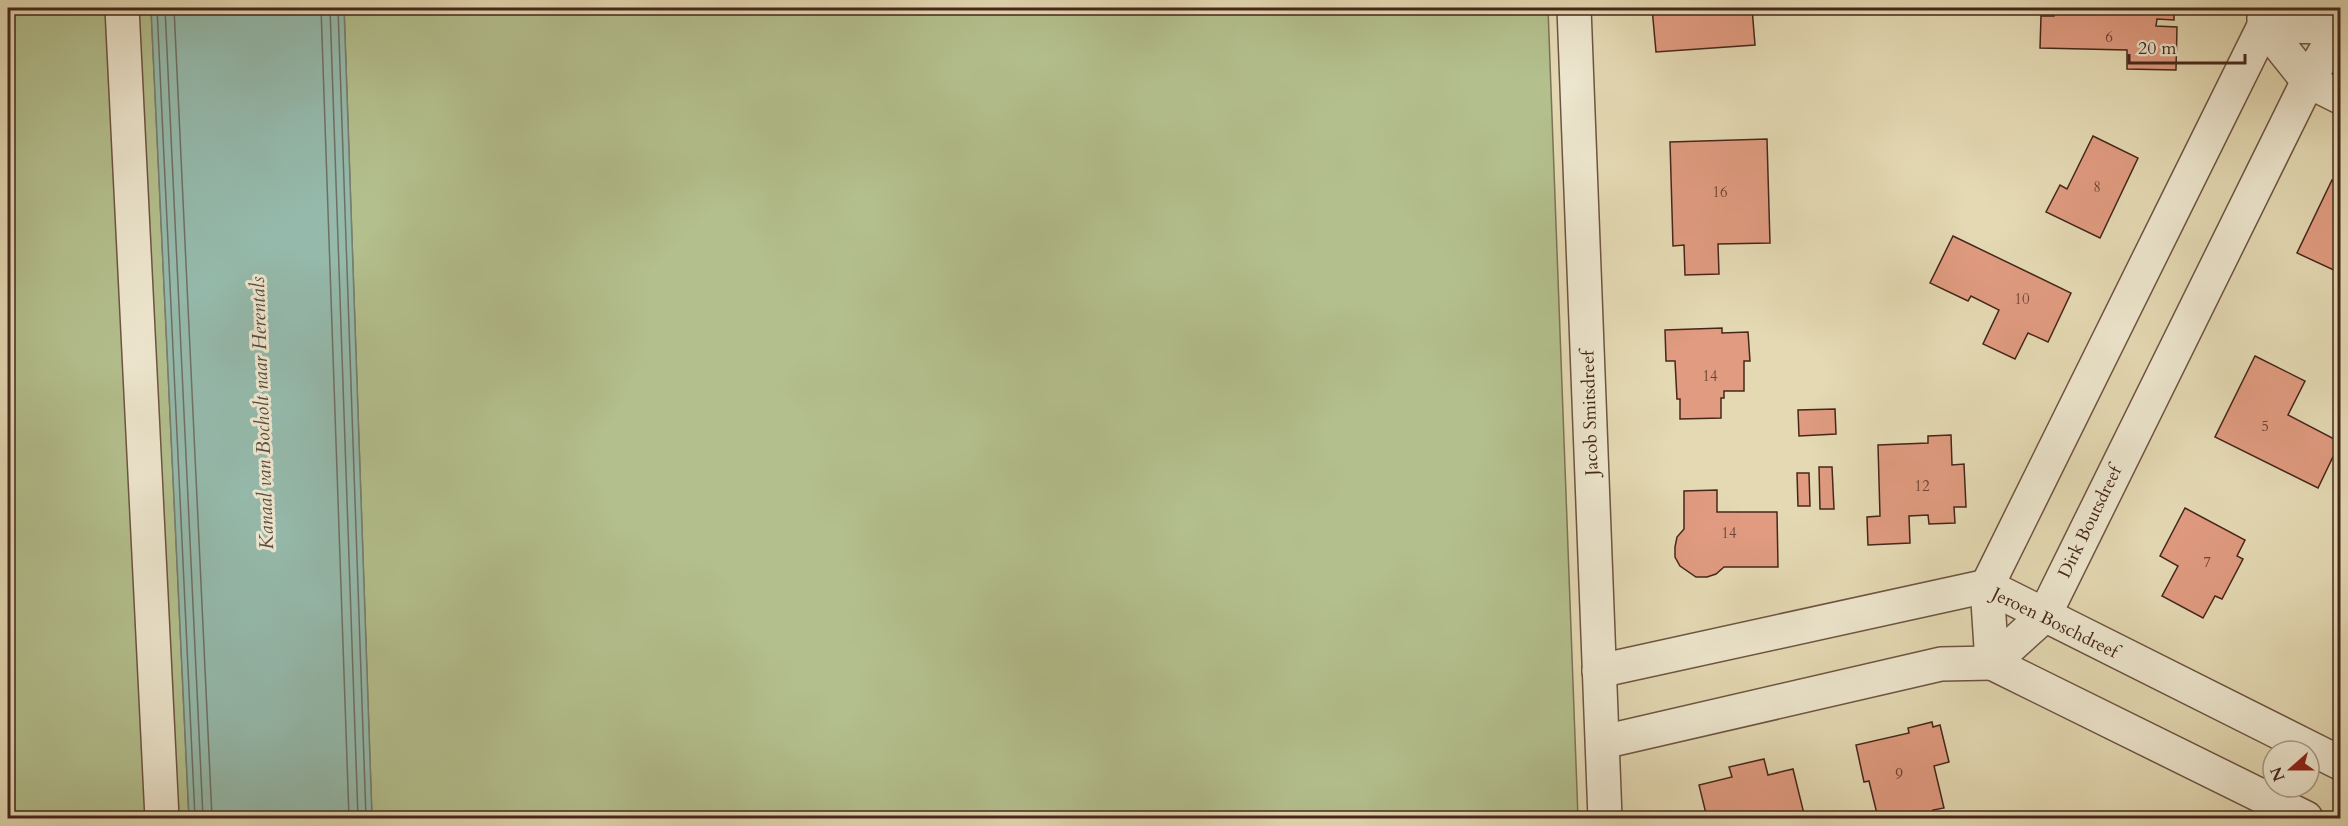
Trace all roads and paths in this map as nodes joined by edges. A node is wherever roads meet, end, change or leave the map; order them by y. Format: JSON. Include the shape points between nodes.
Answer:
{"nodes":[{"id":1,"x":122,"y":8,"type":"edge"},
{"id":2,"x":1575,"y":8,"type":"edge"},
{"id":3,"x":2264,"y":17,"type":"edge"},
{"id":4,"x":2340,"y":20,"type":"edge"},
{"id":5,"x":2308,"y":81,"type":"junction"},
{"id":6,"x":2340,"y":97,"type":"edge"},
{"id":7,"x":1987,"y":586,"type":"junction"},
{"id":8,"x":2044,"y":616,"type":"junction"},
{"id":9,"x":1992,"y":663,"type":"junction"},
{"id":10,"x":1599,"y":671,"type":"junction"},
{"id":11,"x":1603,"y":742,"type":"junction"},
{"id":12,"x":2340,"y":764,"type":"edge"},
{"id":13,"x":162,"y":819,"type":"edge"},
{"id":14,"x":1605,"y":819,"type":"edge"},
{"id":15,"x":2306,"y":819,"type":"edge"}],
"edges":[{"from":1,"to":13,"type":"street"},
{"from":2,"to":10,"type":"street","name":"Jacob Smitsdreef"},
{"from":3,"to":4,"type":"street"},
{"from":3,"to":5,"type":"street"},
{"from":3,"to":7,"type":"street"},
{"from":4,"to":5,"type":"street","name":"Dirk Boutsdreef"},
{"from":5,"to":6,"type":"street"},
{"from":5,"to":8,"type":"street","name":"Dirk Boutsdreef"},
{"from":7,"to":8,"type":"street","name":"Jeroen Boschdreef"},
{"from":7,"to":9,"type":"street","name":"Jeroen Boschdreef"},
{"from":7,"to":10,"type":"street"},
{"from":8,"to":9,"type":"street","name":"Dirk Boutsdreef"},
{"from":8,"to":12,"type":"street","name":"Jeroen Boschdreef"},
{"from":9,"to":11,"type":"street","via":[[1941,664]]},
{"from":9,"to":15,"type":"street"},
{"from":10,"to":11,"type":"street","name":"Jacob Smitsdreef"},
{"from":11,"to":14,"type":"street","name":"Jacob Smitsdreef"}]}
